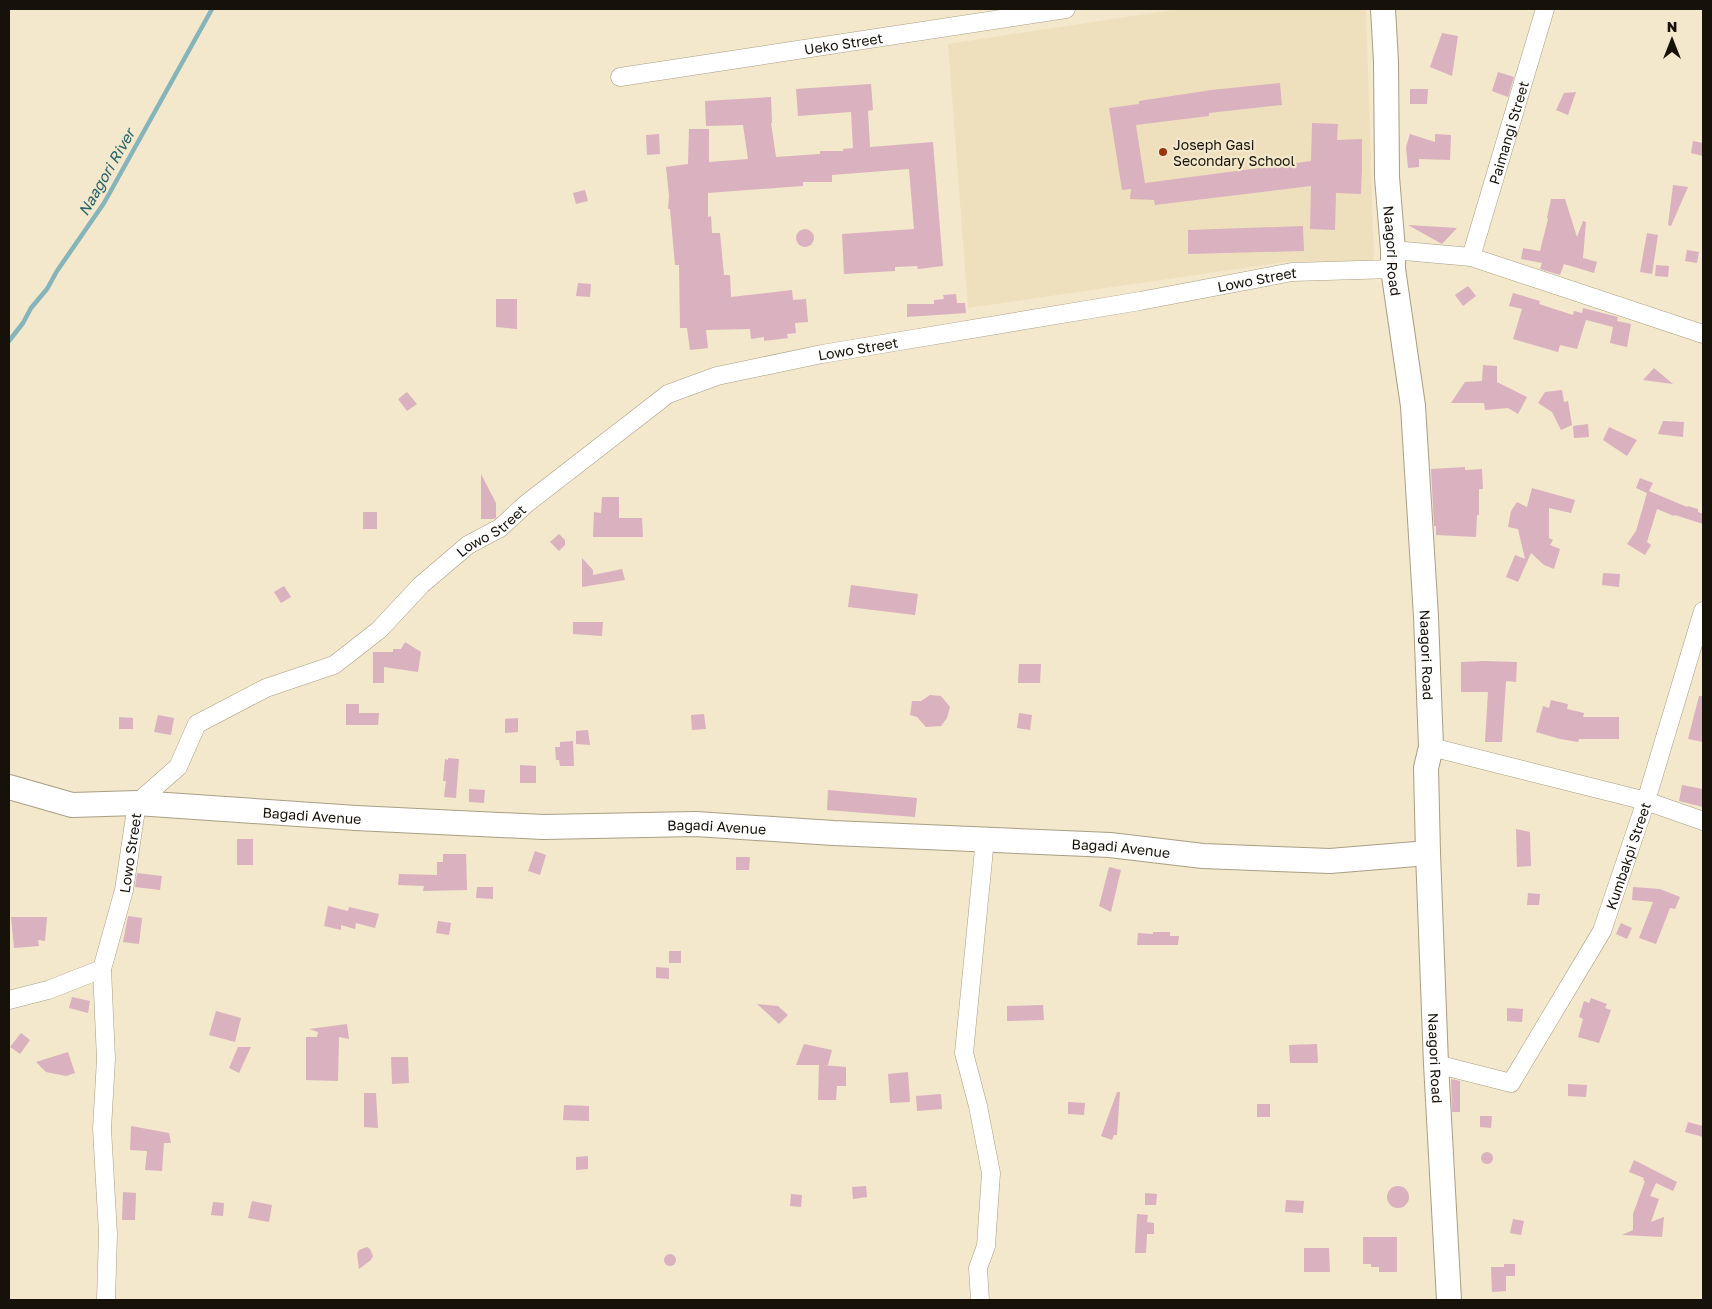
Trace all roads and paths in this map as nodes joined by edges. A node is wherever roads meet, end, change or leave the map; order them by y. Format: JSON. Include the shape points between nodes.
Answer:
{"nodes":[{"id":1,"x":1066,"y":9,"type":"edge"},
{"id":2,"x":1383,"y":9,"type":"edge"},
{"id":3,"x":1545,"y":9,"type":"edge"},
{"id":4,"x":620,"y":78,"type":"dead end"},
{"id":5,"x":1471,"y":257,"type":"junction"},
{"id":6,"x":1393,"y":260,"type":"junction"},
{"id":7,"x":1703,"y":334,"type":"edge"},
{"id":8,"x":1703,"y":611,"type":"edge"},
{"id":9,"x":1431,"y":747,"type":"junction"},
{"id":10,"x":9,"y":787,"type":"edge"},
{"id":11,"x":1646,"y":801,"type":"junction"},
{"id":12,"x":137,"y":803,"type":"junction"},
{"id":13,"x":1703,"y":821,"type":"edge"},
{"id":14,"x":985,"y":839,"type":"junction"},
{"id":15,"x":1428,"y":853,"type":"junction"},
{"id":16,"x":102,"y":970,"type":"junction"},
{"id":17,"x":9,"y":1000,"type":"edge"},
{"id":18,"x":1436,"y":1064,"type":"junction"},
{"id":19,"x":106,"y":1300,"type":"edge"},
{"id":20,"x":980,"y":1300,"type":"edge"},
{"id":21,"x":1449,"y":1300,"type":"edge"}],
"edges":[{"from":1,"to":4,"type":"street","name":"Ueko Street"},
{"from":2,"to":6,"type":"street","name":"Naagori Road"},
{"from":3,"to":5,"type":"street","name":"Paimangi Street"},
{"from":5,"to":6,"type":"street","name":"Lowo Street"},
{"from":5,"to":7,"type":"street","name":"Lowo Street"},
{"from":6,"to":9,"type":"street","name":"Naagori Road","via":[[1413,406]]},
{"from":6,"to":12,"type":"street","name":"Lowo Street","via":[[1292,272],[822,354],[717,376],[668,394],[526,504],[500,528],[468,545],[421,585],[379,630],[334,665],[266,688],[196,724],[178,767]]},
{"from":8,"to":11,"type":"street","name":"Kumbakpi Street"},
{"from":9,"to":11,"type":"street"},
{"from":9,"to":15,"type":"street","name":"Naagori Road","via":[[1426,768]]},
{"from":10,"to":12,"type":"street","name":"Bagadi Avenue","via":[[72,805]]},
{"from":11,"to":13,"type":"street"},
{"from":11,"to":18,"type":"street","name":"Kumbakpi Street","via":[[1602,932],[1511,1084]]},
{"from":12,"to":14,"type":"street","name":"Bagadi Avenue","via":[[543,828],[696,824]]},
{"from":12,"to":16,"type":"street","name":"Lowo Street","via":[[124,890]]},
{"from":14,"to":15,"type":"street","name":"Bagadi Avenue","via":[[1110,844],[1203,856],[1330,861]]},
{"from":14,"to":20,"type":"street","via":[[964,1053],[991,1173],[986,1246],[978,1268]]},
{"from":15,"to":18,"type":"street","name":"Naagori Road"},
{"from":16,"to":17,"type":"street"},
{"from":16,"to":19,"type":"street","name":"Lowo Street","via":[[106,1059],[102,1129],[108,1234]]},
{"from":18,"to":21,"type":"street","name":"Naagori Road"}]}
